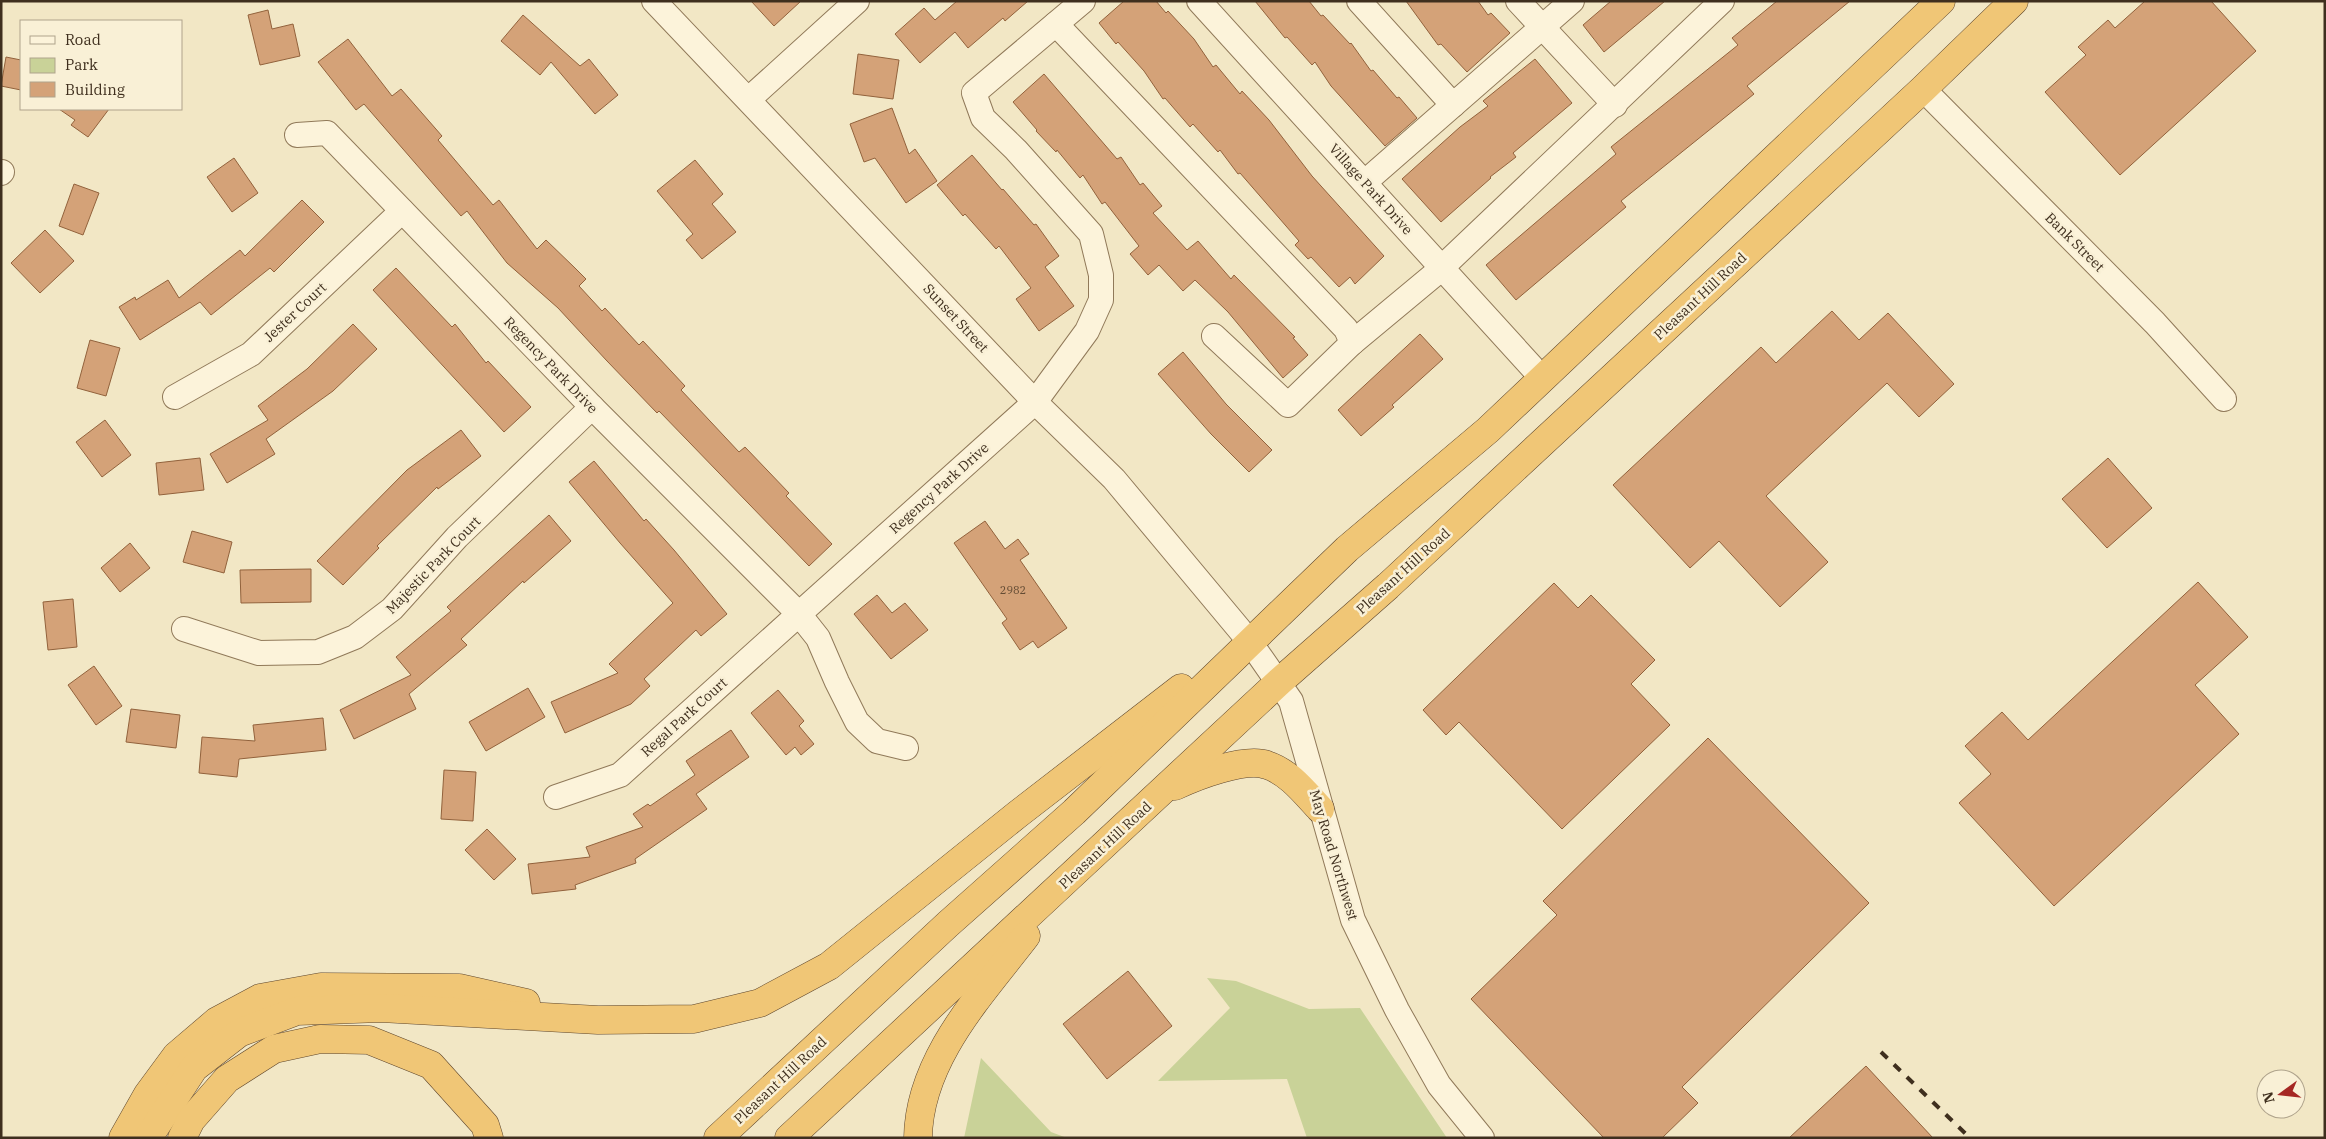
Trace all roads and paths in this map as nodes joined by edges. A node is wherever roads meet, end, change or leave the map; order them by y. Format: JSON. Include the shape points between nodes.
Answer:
{"nodes":[{"id":1,"x":654,"y":1,"type":"edge"},
{"id":2,"x":857,"y":1,"type":"edge"},
{"id":3,"x":1083,"y":1,"type":"edge"},
{"id":4,"x":1199,"y":1,"type":"edge"},
{"id":5,"x":1359,"y":1,"type":"edge"},
{"id":6,"x":1518,"y":1,"type":"edge"},
{"id":7,"x":1572,"y":1,"type":"edge"},
{"id":8,"x":1722,"y":1,"type":"edge"},
{"id":9,"x":1941,"y":1,"type":"edge"},
{"id":10,"x":2014,"y":1,"type":"edge"},
{"id":11,"x":1056,"y":24,"type":"junction"},
{"id":12,"x":1542,"y":28,"type":"junction"},
{"id":13,"x":1923,"y":89,"type":"junction"},
{"id":14,"x":749,"y":99,"type":"junction"},
{"id":15,"x":1453,"y":105,"type":"junction"},
{"id":16,"x":1615,"y":105,"type":"junction"},
{"id":17,"x":297,"y":135,"type":"dead end"},
{"id":18,"x":1365,"y":182,"type":"junction"},
{"id":19,"x":402,"y":211,"type":"junction"},
{"id":20,"x":1442,"y":268,"type":"junction"},
{"id":21,"x":1214,"y":336,"type":"dead end"},
{"id":22,"x":1352,"y":343,"type":"junction"},
{"id":23,"x":1542,"y":378,"type":"junction"},
{"id":24,"x":175,"y":397,"type":"dead end"},
{"id":25,"x":2224,"y":399,"type":"dead end"},
{"id":26,"x":1035,"y":402,"type":"junction"},
{"id":27,"x":592,"y":407,"type":"junction"},
{"id":28,"x":799,"y":614,"type":"junction"},
{"id":29,"x":184,"y":629,"type":"dead end"},
{"id":30,"x":1250,"y":642,"type":"junction"},
{"id":31,"x":1277,"y":683,"type":"junction"},
{"id":32,"x":906,"y":748,"type":"dead end"},
{"id":33,"x":1158,"y":794,"type":"junction"},
{"id":34,"x":556,"y":797,"type":"dead end"},
{"id":35,"x":1320,"y":809,"type":"junction"},
{"id":36,"x":1067,"y":880,"type":"junction"},
{"id":37,"x":598,"y":1020,"type":"junction"},
{"id":38,"x":123,"y":1138,"type":"edge"},
{"id":39,"x":148,"y":1138,"type":"edge"},
{"id":40,"x":182,"y":1138,"type":"edge"},
{"id":41,"x":489,"y":1138,"type":"edge"},
{"id":42,"x":718,"y":1138,"type":"edge"},
{"id":43,"x":789,"y":1138,"type":"edge"},
{"id":44,"x":918,"y":1138,"type":"edge"},
{"id":45,"x":1482,"y":1138,"type":"edge"}],
"edges":[{"from":1,"to":14,"type":"street","name":"Sunset Street"},
{"from":2,"to":14,"type":"street"},
{"from":3,"to":11,"type":"street"},
{"from":4,"to":18,"type":"street","name":"Village Park Drive"},
{"from":5,"to":15,"type":"street"},
{"from":6,"to":12,"type":"street"},
{"from":7,"to":12,"type":"street"},
{"from":8,"to":16,"type":"street"},
{"from":9,"to":23,"type":"highway","name":"Pleasant Hill Road"},
{"from":10,"to":13,"type":"highway","name":"Pleasant Hill Road"},
{"from":11,"to":22,"type":"street","via":[[1346,329]]},
{"from":11,"to":26,"type":"street","name":"Regency Park Drive","via":[[974,93],[983,118],[1091,234],[1101,275],[1101,300],[1087,331]]},
{"from":12,"to":15,"type":"street"},
{"from":12,"to":16,"type":"street"},
{"from":13,"to":25,"type":"street","name":"Bank Street","via":[[2155,323]]},
{"from":13,"to":31,"type":"highway","name":"Pleasant Hill Road","via":[[1388,586]]},
{"from":14,"to":26,"type":"street","name":"Sunset Street"},
{"from":15,"to":18,"type":"street"},
{"from":16,"to":20,"type":"street"},
{"from":17,"to":19,"type":"street","name":"Regency Park Drive","via":[[327,134]]},
{"from":18,"to":20,"type":"street","name":"Village Park Drive"},
{"from":19,"to":24,"type":"street","name":"Jester Court","via":[[251,354]]},
{"from":19,"to":27,"type":"street","name":"Regency Park Drive"},
{"from":20,"to":22,"type":"street"},
{"from":20,"to":23,"type":"street","name":"Village Park Drive"},
{"from":21,"to":22,"type":"street","via":[[1288,404]]},
{"from":23,"to":30,"type":"highway","name":"Pleasant Hill Road","via":[[1488,430],[1348,549]]},
{"from":26,"to":28,"type":"street","name":"Regency Park Drive"},
{"from":26,"to":30,"type":"street","name":"Sunset Street","via":[[1114,479]]},
{"from":27,"to":28,"type":"street","name":"Regency Park Drive"},
{"from":27,"to":29,"type":"street","name":"Majestic Park Court","via":[[457,537],[392,609],[355,637],[318,652],[259,654]]},
{"from":28,"to":32,"type":"street","name":"Regency Park Drive","via":[[818,638],[857,722],[878,740]]},
{"from":28,"to":34,"type":"street","name":"Regal Park Court","via":[[620,775]]},
{"from":30,"to":31,"type":"street","name":"May Road Northwest"},
{"from":30,"to":37,"type":"highway","via":[[1214,659],[829,966],[760,1003],[694,1019]]},
{"from":30,"to":42,"type":"highway","name":"Pleasant Hill Road","via":[[1074,812]]},
{"from":31,"to":33,"type":"highway","name":"Pleasant Hill Road"},
{"from":31,"to":35,"type":"street","name":"May Road Northwest","via":[[1291,702]]},
{"from":33,"to":35,"type":"highway","via":[[1196,776],[1238,764],[1267,764],[1293,780]]},
{"from":33,"to":36,"type":"highway","name":"Pleasant Hill Road"},
{"from":35,"to":45,"type":"street","name":"May Road Northwest","via":[[1353,920],[1397,1010],[1438,1086]]},
{"from":36,"to":43,"type":"highway","name":"Pleasant Hill Road"},
{"from":36,"to":44,"type":"highway","via":[[956,1029],[936,1064],[918,1119]]},
{"from":37,"to":38,"type":"highway","via":[[459,988],[321,987],[260,998],[217,1021],[176,1056],[148,1094]]},
{"from":37,"to":39,"type":"highway","via":[[381,1008],[298,1011],[239,1033],[194,1068]]},
{"from":40,"to":41,"type":"highway","via":[[191,1120],[227,1079],[274,1049],[320,1039],[369,1040],[431,1064],[485,1125]]}]}
